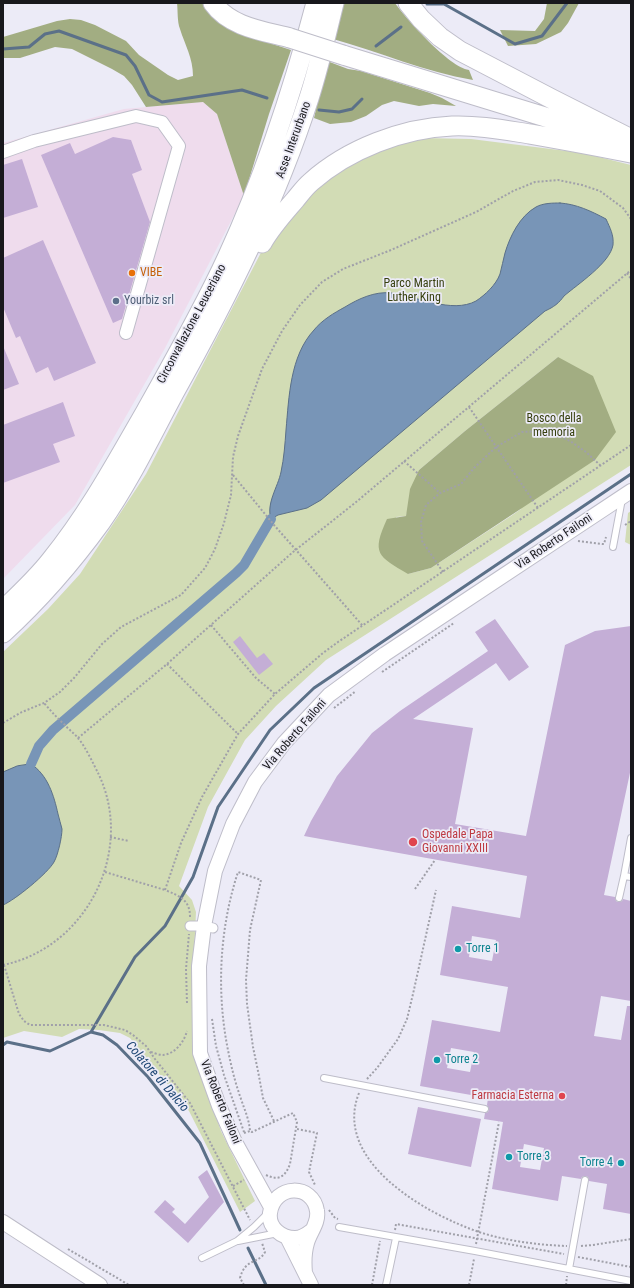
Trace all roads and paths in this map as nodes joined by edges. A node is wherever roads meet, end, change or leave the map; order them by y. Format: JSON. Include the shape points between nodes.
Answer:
{"nodes":[{"id":1,"x":213,"y":3,"type":"edge"},
{"id":2,"x":316,"y":3,"type":"edge"},
{"id":3,"x":334,"y":3,"type":"edge"},
{"id":4,"x":408,"y":3,"type":"edge"},
{"id":5,"x":631,"y":139,"type":"edge"},
{"id":6,"x":631,"y":144,"type":"edge"},
{"id":7,"x":3,"y":152,"type":"edge"},
{"id":8,"x":631,"y":153,"type":"edge"},
{"id":9,"x":631,"y":219,"type":"edge"},
{"id":10,"x":631,"y":270,"type":"edge"},
{"id":11,"x":239,"y":272,"type":"junction"},
{"id":12,"x":627,"y":273,"type":"junction"},
{"id":13,"x":631,"y":279,"type":"edge"},
{"id":14,"x":126,"y":333,"type":"dead end"},
{"id":15,"x":469,"y":407,"type":"junction"},
{"id":16,"x":631,"y":446,"type":"edge"},
{"id":17,"x":496,"y":447,"type":"junction"},
{"id":18,"x":404,"y":461,"type":"junction"},
{"id":19,"x":601,"y":466,"type":"junction"},
{"id":20,"x":110,"y":473,"type":"junction"},
{"id":21,"x":232,"y":474,"type":"junction"},
{"id":22,"x":440,"y":493,"type":"junction"},
{"id":23,"x":627,"y":494,"type":"edge"},
{"id":24,"x":538,"y":508,"type":"junction"},
{"id":25,"x":631,"y":521,"type":"edge"},
{"id":26,"x":617,"y":525,"type":"junction"},
{"id":27,"x":606,"y":536,"type":"dead end"},
{"id":28,"x":572,"y":545,"type":"dead end"},
{"id":29,"x":614,"y":547,"type":"dead end"},
{"id":30,"x":296,"y":550,"type":"junction"},
{"id":31,"x":443,"y":572,"type":"junction"},
{"id":32,"x":3,"y":592,"type":"edge"},
{"id":33,"x":3,"y":610,"type":"edge"},
{"id":34,"x":455,"y":623,"type":"dead end"},
{"id":35,"x":211,"y":625,"type":"junction"},
{"id":36,"x":363,"y":626,"type":"junction"},
{"id":37,"x":3,"y":633,"type":"edge"},
{"id":38,"x":167,"y":664,"type":"junction"},
{"id":39,"x":380,"y":674,"type":"dead end"},
{"id":40,"x":361,"y":687,"type":"dead end"},
{"id":41,"x":275,"y":694,"type":"junction"},
{"id":42,"x":44,"y":703,"type":"junction"},
{"id":43,"x":330,"y":711,"type":"dead end"},
{"id":44,"x":3,"y":723,"type":"edge"},
{"id":45,"x":238,"y":734,"type":"junction"},
{"id":46,"x":78,"y":738,"type":"junction"},
{"id":47,"x":110,"y":837,"type":"junction"},
{"id":48,"x":631,"y":838,"type":"edge"},
{"id":49,"x":129,"y":841,"type":"dead end"},
{"id":50,"x":435,"y":860,"type":"dead end"},
{"id":51,"x":105,"y":872,"type":"junction"},
{"id":52,"x":624,"y":876,"type":"junction"},
{"id":53,"x":631,"y":877,"type":"edge"},
{"id":54,"x":415,"y":889,"type":"dead end"},
{"id":55,"x":165,"y":890,"type":"junction"},
{"id":56,"x":436,"y":890,"type":"dead end"},
{"id":57,"x":619,"y":898,"type":"dead end"},
{"id":58,"x":190,"y":926,"type":"junction"},
{"id":59,"x":208,"y":927,"type":"junction"},
{"id":60,"x":4,"y":965,"type":"edge"},
{"id":61,"x":187,"y":1004,"type":"dead end"},
{"id":62,"x":212,"y":1018,"type":"dead end"},
{"id":63,"x":187,"y":1025,"type":"dead end"},
{"id":64,"x":151,"y":1052,"type":"junction"},
{"id":65,"x":324,"y":1078,"type":"dead end"},
{"id":66,"x":361,"y":1086,"type":"junction"},
{"id":67,"x":485,"y":1109,"type":"dead end"},
{"id":68,"x":274,"y":1121,"type":"junction"},
{"id":69,"x":499,"y":1122,"type":"dead end"},
{"id":70,"x":297,"y":1128,"type":"junction"},
{"id":71,"x":250,"y":1131,"type":"junction"},
{"id":72,"x":263,"y":1170,"type":"dead end"},
{"id":73,"x":585,"y":1180,"type":"dead end"},
{"id":74,"x":316,"y":1187,"type":"dead end"},
{"id":75,"x":329,"y":1208,"type":"dead end"},
{"id":76,"x":271,"y":1209,"type":"junction"},
{"id":77,"x":3,"y":1222,"type":"edge"},
{"id":78,"x":341,"y":1225,"type":"joint"},
{"id":79,"x":253,"y":1228,"type":"junction"},
{"id":80,"x":311,"y":1231,"type":"junction"},
{"id":81,"x":394,"y":1231,"type":"dead end"},
{"id":82,"x":479,"y":1231,"type":"junction"},
{"id":83,"x":283,"y":1235,"type":"junction"},
{"id":84,"x":381,"y":1235,"type":"junction"},
{"id":85,"x":257,"y":1237,"type":"junction"},
{"id":86,"x":396,"y":1238,"type":"junction"},
{"id":87,"x":477,"y":1239,"type":"junction"},
{"id":88,"x":631,"y":1239,"type":"edge"},
{"id":89,"x":237,"y":1241,"type":"junction"},
{"id":90,"x":574,"y":1246,"type":"junction"},
{"id":91,"x":475,"y":1251,"type":"junction"},
{"id":92,"x":572,"y":1255,"type":"junction"},
{"id":93,"x":202,"y":1258,"type":"dead end"},
{"id":94,"x":631,"y":1267,"type":"edge"},
{"id":95,"x":569,"y":1269,"type":"junction"},
{"id":96,"x":308,"y":1279,"type":"edge"},
{"id":97,"x":631,"y":1281,"type":"edge"},
{"id":98,"x":100,"y":1285,"type":"edge"},
{"id":99,"x":244,"y":1285,"type":"edge"},
{"id":100,"x":372,"y":1285,"type":"edge"},
{"id":101,"x":386,"y":1285,"type":"edge"},
{"id":102,"x":469,"y":1285,"type":"edge"}],
"edges":[{"from":1,"to":6,"type":"highway","bridge":true,"via":[[224,16],[234,21]]},
{"from":2,"to":20,"type":"highway","name":"Circonvallazione Leuceriano","via":[[276,135],[227,258],[160,386]]},
{"from":3,"to":11,"type":"highway","name":"Asse Interurbano","via":[[310,97],[268,208]]},
{"from":4,"to":5,"type":"highway","via":[[440,37],[460,51]]},
{"from":7,"to":14,"type":"street","via":[[34,141],[136,116],[162,122],[179,146]]},
{"from":8,"to":11,"type":"highway","via":[[478,127],[422,129],[393,136],[365,147],[335,164],[311,182],[271,228],[251,262]]},
{"from":9,"to":21,"type":"path","via":[[623,208],[600,191],[558,180],[536,182],[513,191],[476,212],[343,269],[322,282],[300,305],[282,331],[262,370],[238,436]]},
{"from":10,"to":12,"type":"path"},
{"from":11,"to":37,"type":"highway","name":"Circonvallazione Leuceriano","via":[[194,358],[101,521],[74,557]]},
{"from":12,"to":13,"type":"path"},
{"from":12,"to":15,"type":"path"},
{"from":15,"to":17,"type":"path"},
{"from":15,"to":18,"type":"path"},
{"from":16,"to":19,"type":"path"},
{"from":17,"to":19,"type":"path","via":[[522,432],[547,431],[570,441]]},
{"from":17,"to":22,"type":"path","via":[[461,484]]},
{"from":17,"to":24,"type":"path"},
{"from":18,"to":22,"type":"path"},
{"from":18,"to":30,"type":"path"},
{"from":19,"to":24,"type":"path"},
{"from":20,"to":32,"type":"highway","via":[[91,490],[65,526]]},
{"from":20,"to":33,"type":"highway","name":"Circonvallazione Leuceriano","via":[[92,504],[50,561]]},
{"from":21,"to":30,"type":"path"},
{"from":21,"to":42,"type":"path","via":[[231,495],[224,523],[205,568],[181,595],[121,627],[102,644],[60,692]]},
{"from":22,"to":31,"type":"path","via":[[426,505],[421,522],[422,541]]},
{"from":23,"to":26,"type":"lane"},
{"from":23,"to":59,"type":"street","name":"Via Roberto Failoni","via":[[385,654],[329,695],[284,743],[255,782],[233,824],[215,871]]},
{"from":24,"to":31,"type":"path"},
{"from":25,"to":26,"type":"path","via":[[624,526]]},
{"from":26,"to":29,"type":"lane"},
{"from":27,"to":28,"type":"path","via":[[604,544],[578,540]]},
{"from":30,"to":35,"type":"path"},
{"from":30,"to":36,"type":"path"},
{"from":31,"to":36,"type":"path"},
{"from":34,"to":39,"type":"path"},
{"from":35,"to":38,"type":"path"},
{"from":35,"to":41,"type":"path","via":[[256,678]]},
{"from":36,"to":41,"type":"path","via":[[323,653]]},
{"from":38,"to":45,"type":"path"},
{"from":38,"to":46,"type":"path"},
{"from":40,"to":43,"type":"path"},
{"from":41,"to":45,"type":"path"},
{"from":42,"to":44,"type":"path"},
{"from":42,"to":46,"type":"path"},
{"from":45,"to":55,"type":"path","via":[[202,797],[181,843]]},
{"from":46,"to":47,"type":"path","via":[[99,776],[107,797],[111,822]]},
{"from":47,"to":49,"type":"path"},
{"from":47,"to":51,"type":"path"},
{"from":48,"to":52,"type":"lane"},
{"from":50,"to":54,"type":"path"},
{"from":51,"to":55,"type":"path"},
{"from":51,"to":60,"type":"path","via":[[90,903],[76,923],[61,937],[38,953]]},
{"from":52,"to":53,"type":"lane"},
{"from":52,"to":57,"type":"lane"},
{"from":55,"to":58,"type":"path","via":[[187,902],[190,908]]},
{"from":56,"to":66,"type":"path","via":[[407,1019],[398,1039]]},
{"from":58,"to":59,"type":"street"},
{"from":58,"to":61,"type":"path","via":[[186,962]]},
{"from":59,"to":76,"type":"street","name":"Via Roberto Failoni","via":[[200,966],[200,1053],[235,1142]]},
{"from":60,"to":64,"type":"path","via":[[19,1014],[30,1025],[113,1027],[133,1035]]},
{"from":62,"to":71,"type":"path","via":[[216,1046],[243,1134]]},
{"from":63,"to":64,"type":"path","via":[[188,1031],[177,1049],[163,1055]]},
{"from":64,"to":79,"type":"path","via":[[190,1103]]},
{"from":65,"to":66,"type":"lane"},
{"from":66,"to":67,"type":"lane"},
{"from":66,"to":82,"type":"path","via":[[353,1118],[358,1142],[368,1159],[396,1188],[440,1215]]},
{"from":68,"to":70,"type":"path","via":[[293,1112]]},
{"from":68,"to":71,"type":"path"},
{"from":68,"to":71,"type":"path","via":[[263,1098],[247,1004],[250,930],[261,880],[238,872],[222,952],[222,1004],[229,1054],[249,1119]]},
{"from":69,"to":82,"type":"path"},
{"from":70,"to":72,"type":"path","via":[[288,1171],[278,1178],[273,1178],[266,1175]]},
{"from":70,"to":74,"type":"path","via":[[317,1133],[310,1172]]},
{"from":73,"to":90,"type":"lane"},
{"from":75,"to":78,"type":"path"},
{"from":76,"to":79,"type":"lane"},
{"from":76,"to":80,"type":"street","name":"Via Roberto Failoni","via":[[275,1199],[288,1191],[299,1191],[309,1196],[317,1211],[315,1225]]},
{"from":76,"to":83,"type":"street","name":"Via Roberto Failoni","via":[[272,1225]]},
{"from":77,"to":98,"type":"street"},
{"from":78,"to":84,"type":"lane"},
{"from":79,"to":89,"type":"lane"},
{"from":80,"to":83,"type":"street","via":[[295,1238]]},
{"from":80,"to":96,"type":"street","name":"Via Roberto Failoni","via":[[304,1256]]},
{"from":81,"to":87,"type":"path","via":[[396,1224]]},
{"from":82,"to":87,"type":"path"},
{"from":82,"to":90,"type":"path","via":[[530,1244]]},
{"from":83,"to":85,"type":"lane"},
{"from":83,"to":96,"type":"street","name":"Via Roberto Failoni"},
{"from":84,"to":86,"type":"lane"},
{"from":84,"to":100,"type":"path"},
{"from":85,"to":89,"type":"lane"},
{"from":85,"to":99,"type":"path","via":[[265,1252],[263,1256],[242,1269],[240,1278]]},
{"from":86,"to":91,"type":"lane"},
{"from":86,"to":101,"type":"lane"},
{"from":87,"to":91,"type":"path"},
{"from":87,"to":92,"type":"path"},
{"from":88,"to":90,"type":"path"},
{"from":89,"to":93,"type":"lane"},
{"from":90,"to":92,"type":"lane"},
{"from":91,"to":95,"type":"lane"},
{"from":91,"to":102,"type":"path"},
{"from":92,"to":94,"type":"path"},
{"from":92,"to":95,"type":"lane"},
{"from":95,"to":97,"type":"lane"}]}
